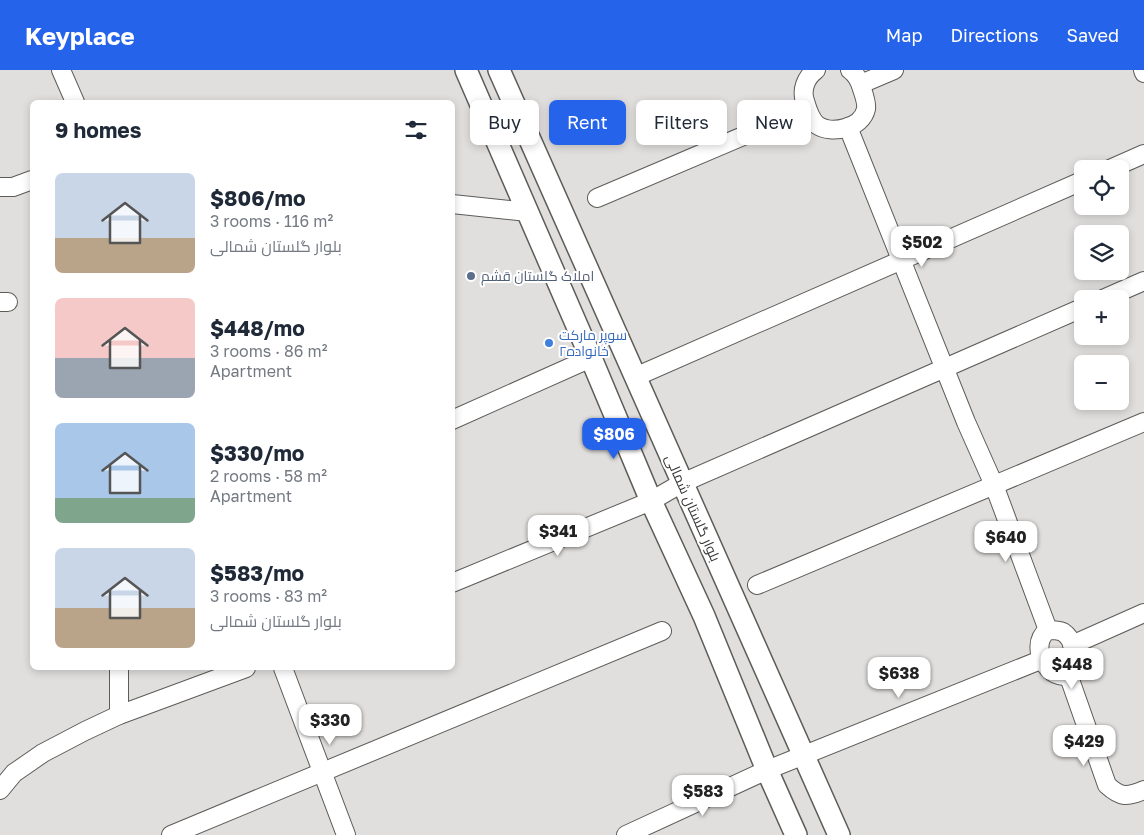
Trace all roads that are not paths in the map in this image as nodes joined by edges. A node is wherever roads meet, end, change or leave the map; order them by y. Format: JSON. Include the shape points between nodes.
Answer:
{"nodes":[{"id":1,"x":61,"y":70,"type":"edge"},
{"id":2,"x":466,"y":70,"type":"edge"},
{"id":3,"x":499,"y":70,"type":"edge"},
{"id":4,"x":816,"y":70,"type":"edge"},
{"id":5,"x":850,"y":70,"type":"edge"},
{"id":6,"x":894,"y":70,"type":"edge"},
{"id":7,"x":861,"y":84,"type":"junction"},
{"id":8,"x":73,"y":100,"type":"edge"},
{"id":9,"x":804,"y":100,"type":"edge"},
{"id":10,"x":811,"y":117,"type":"edge"},
{"id":11,"x":848,"y":127,"type":"junction"},
{"id":12,"x":737,"y":139,"type":"edge"},
{"id":13,"x":1144,"y":154,"type":"edge"},
{"id":14,"x":1129,"y":161,"type":"edge"},
{"id":15,"x":541,"y":165,"type":"junction"},
{"id":16,"x":513,"y":178,"type":"junction"},
{"id":17,"x":30,"y":181,"type":"edge"},
{"id":18,"x":1074,"y":184,"type":"edge"},
{"id":19,"x":6,"y":187,"type":"edge"},
{"id":20,"x":597,"y":198,"type":"dead end"},
{"id":21,"x":455,"y":204,"type":"edge"},
{"id":22,"x":528,"y":212,"type":"junction"},
{"id":23,"x":901,"y":260,"type":"junction"},
{"id":24,"x":1144,"y":280,"type":"edge"},
{"id":25,"x":1122,"y":290,"type":"edge"},
{"id":26,"x":1074,"y":311,"type":"edge"},
{"id":27,"x":591,"y":358,"type":"junction"},
{"id":28,"x":944,"y":368,"type":"junction"},
{"id":29,"x":635,"y":377,"type":"junction"},
{"id":30,"x":455,"y":419,"type":"edge"},
{"id":31,"x":1144,"y":422,"type":"edge"},
{"id":32,"x":682,"y":484,"type":"junction"},
{"id":33,"x":994,"y":485,"type":"junction"},
{"id":34,"x":651,"y":501,"type":"junction"},
{"id":35,"x":455,"y":582,"type":"edge"},
{"id":36,"x":757,"y":585,"type":"dead end"},
{"id":37,"x":1144,"y":614,"type":"edge"},
{"id":38,"x":1048,"y":630,"type":"junction"},
{"id":39,"x":662,"y":631,"type":"dead end"},
{"id":40,"x":1072,"y":645,"type":"junction"},
{"id":41,"x":1043,"y":659,"type":"junction"},
{"id":42,"x":119,"y":670,"type":"edge"},
{"id":43,"x":241,"y":670,"type":"edge"},
{"id":44,"x":284,"y":670,"type":"edge"},
{"id":45,"x":1068,"y":674,"type":"junction"},
{"id":46,"x":119,"y":715,"type":"junction"},
{"id":47,"x":804,"y":755,"type":"junction"},
{"id":48,"x":767,"y":770,"type":"junction"},
{"id":49,"x":322,"y":772,"type":"junction"},
{"id":50,"x":0,"y":790,"type":"edge"},
{"id":51,"x":1144,"y":790,"type":"edge"},
{"id":52,"x":171,"y":835,"type":"edge"},
{"id":53,"x":346,"y":835,"type":"edge"},
{"id":54,"x":626,"y":835,"type":"edge"},
{"id":55,"x":796,"y":835,"type":"edge"},
{"id":56,"x":840,"y":835,"type":"edge"}],
"edges":[{"from":1,"to":8,"type":"street"},
{"from":2,"to":16,"type":"street"},
{"from":3,"to":15,"type":"street","name":"بلوار گلستان شمالی"},
{"from":4,"to":9,"type":"street","via":[[805,83]]},
{"from":5,"to":7,"type":"street"},
{"from":6,"to":7,"type":"street"},
{"from":7,"to":11,"type":"street","via":[[866,108],[860,119]]},
{"from":10,"to":11,"type":"street","via":[[815,124],[825,129]]},
{"from":11,"to":23,"type":"street"},
{"from":12,"to":20,"type":"street"},
{"from":13,"to":14,"type":"street"},
{"from":15,"to":16,"type":"street"},
{"from":15,"to":29,"type":"street","name":"بلوار گلستان شمالی"},
{"from":16,"to":22,"type":"street"},
{"from":17,"to":19,"type":"street"},
{"from":18,"to":23,"type":"street"},
{"from":21,"to":22,"type":"street"},
{"from":22,"to":27,"type":"street"},
{"from":23,"to":28,"type":"street"},
{"from":23,"to":29,"type":"street"},
{"from":24,"to":25,"type":"street"},
{"from":26,"to":28,"type":"street"},
{"from":27,"to":30,"type":"street"},
{"from":27,"to":34,"type":"street"},
{"from":28,"to":32,"type":"street"},
{"from":28,"to":33,"type":"street"},
{"from":29,"to":32,"type":"street","name":"بلوار گلستان شمالی"},
{"from":31,"to":33,"type":"street"},
{"from":32,"to":34,"type":"street"},
{"from":32,"to":47,"type":"street","name":"بلوار گلستان شمالی"},
{"from":33,"to":36,"type":"street"},
{"from":33,"to":38,"type":"street"},
{"from":34,"to":35,"type":"street"},
{"from":34,"to":48,"type":"street","via":[[704,616]]},
{"from":37,"to":40,"type":"street"},
{"from":38,"to":40,"type":"street","via":[[1061,631]]},
{"from":38,"to":41,"type":"street","via":[[1039,640]]},
{"from":39,"to":49,"type":"street"},
{"from":40,"to":45,"type":"street","via":[[1077,663]]},
{"from":41,"to":45,"type":"street","via":[[1054,674]]},
{"from":41,"to":47,"type":"street"},
{"from":42,"to":46,"type":"street"},
{"from":43,"to":46,"type":"street"},
{"from":44,"to":49,"type":"street"},
{"from":45,"to":51,"type":"street","via":[[1107,785],[1117,794],[1132,795]]},
{"from":46,"to":50,"type":"street","via":[[43,753],[14,773]]},
{"from":47,"to":48,"type":"street"},
{"from":47,"to":56,"type":"street","name":"بلوار گلستان شمالی"},
{"from":48,"to":54,"type":"street"},
{"from":48,"to":55,"type":"street"},
{"from":49,"to":52,"type":"street"},
{"from":49,"to":53,"type":"street"}]}
